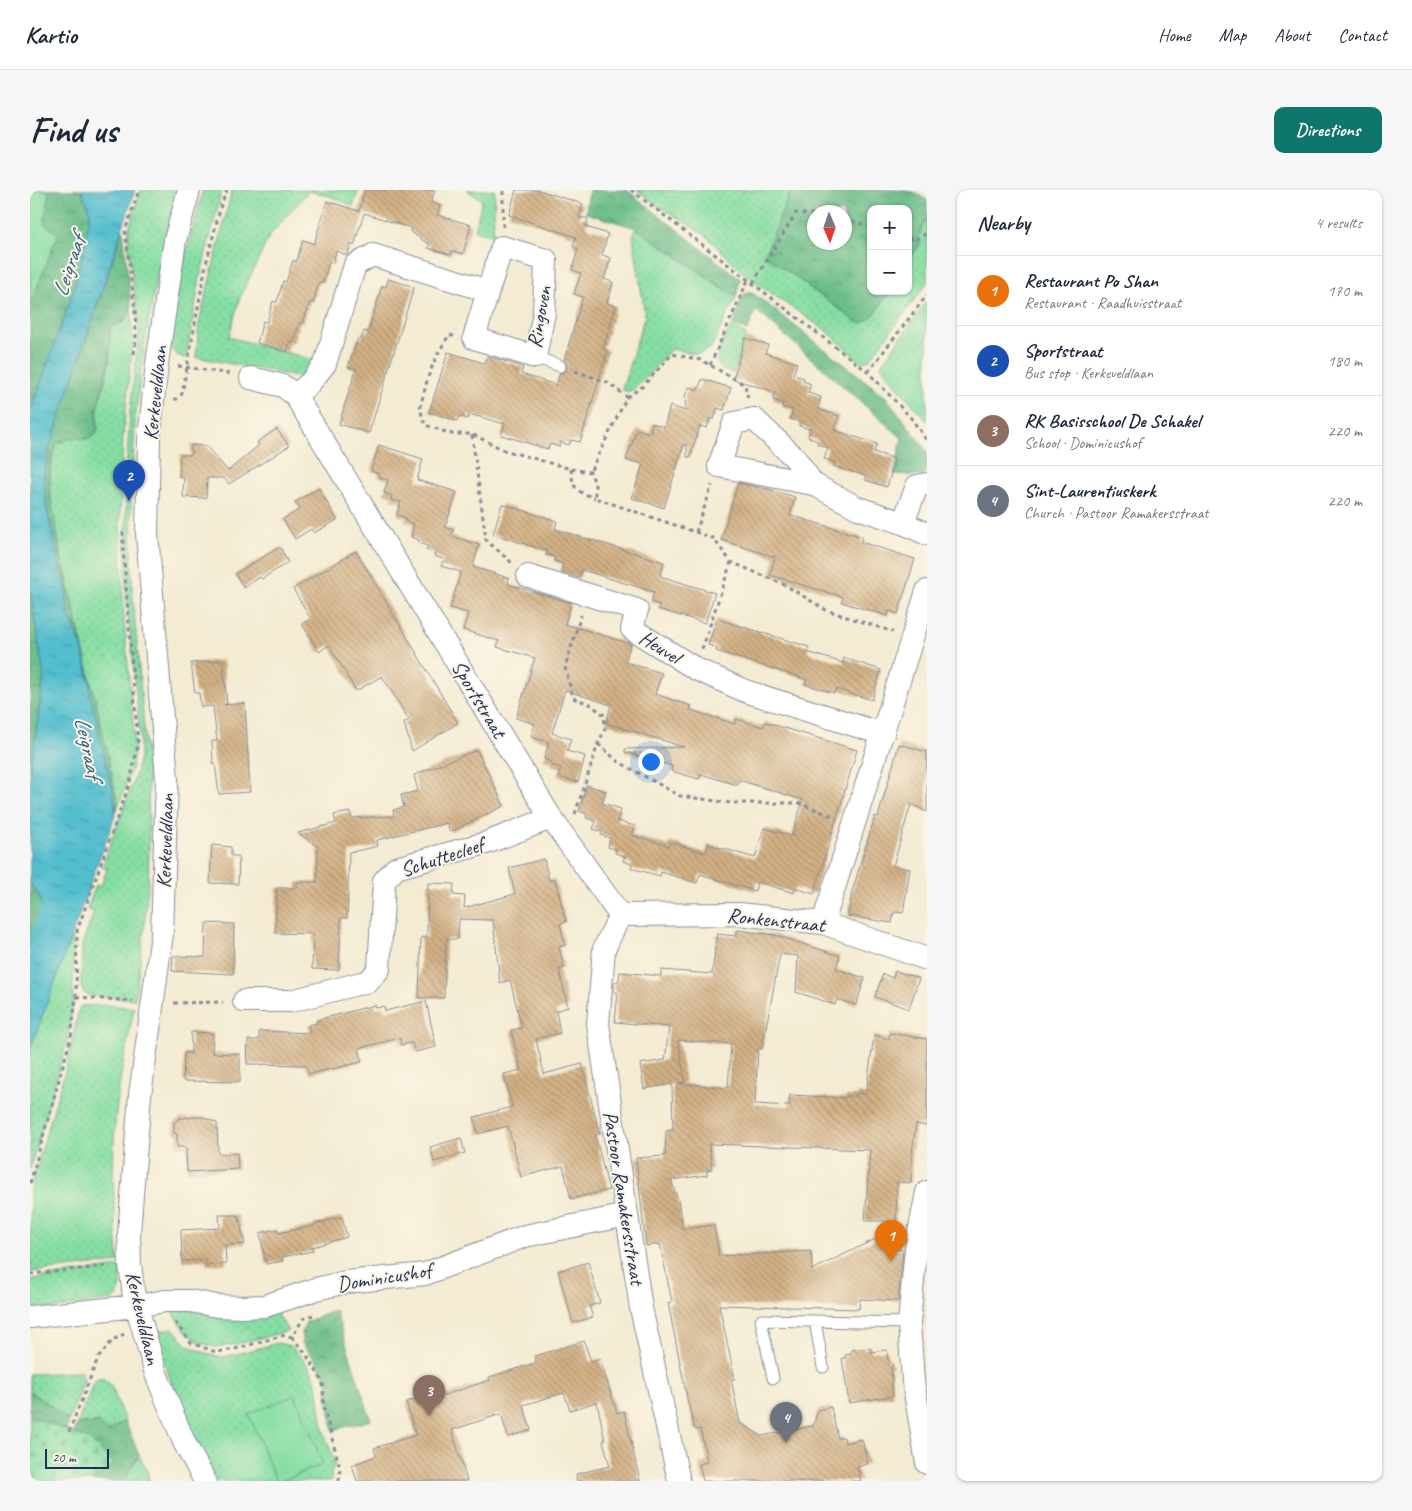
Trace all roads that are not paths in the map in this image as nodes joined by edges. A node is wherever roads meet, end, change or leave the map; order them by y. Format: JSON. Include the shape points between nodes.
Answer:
{"nodes":[{"id":1,"x":189,"y":190,"type":"edge"},
{"id":2,"x":488,"y":291,"type":"junction"},
{"id":3,"x":535,"y":357,"type":"junction"},
{"id":4,"x":560,"y":366,"type":"road end"},
{"id":5,"x":252,"y":378,"type":"road end"},
{"id":6,"x":295,"y":395,"type":"junction"},
{"id":7,"x":813,"y":484,"type":"junction"},
{"id":8,"x":927,"y":484,"type":"edge"},
{"id":9,"x":903,"y":523,"type":"junction"},
{"id":10,"x":927,"y":534,"type":"edge"},
{"id":11,"x":528,"y":576,"type":"road end"},
{"id":12,"x":927,"y":591,"type":"edge"},
{"id":13,"x":882,"y":734,"type":"junction"},
{"id":14,"x":555,"y":824,"type":"junction"},
{"id":15,"x":620,"y":915,"type":"junction"},
{"id":16,"x":824,"y":923,"type":"junction"},
{"id":17,"x":927,"y":959,"type":"edge"},
{"id":18,"x":244,"y":1001,"type":"road end"},
{"id":19,"x":927,"y":1192,"type":"edge"},
{"id":20,"x":626,"y":1215,"type":"junction"},
{"id":21,"x":140,"y":1315,"type":"junction"},
{"id":22,"x":30,"y":1317,"type":"edge"},
{"id":23,"x":815,"y":1321,"type":"junction"},
{"id":24,"x":909,"y":1323,"type":"junction"},
{"id":25,"x":823,"y":1368,"type":"dead end"},
{"id":26,"x":773,"y":1378,"type":"dead end"},
{"id":27,"x":927,"y":1463,"type":"edge"},
{"id":28,"x":202,"y":1480,"type":"edge"},
{"id":29,"x":679,"y":1481,"type":"edge"}],
"edges":[{"from":1,"to":21,"type":"street","name":"Kerkeveldlaan","via":[[176,240],[148,440],[147,533],[168,779],[162,934],[140,1096],[128,1233],[134,1297]]},
{"from":2,"to":3,"type":"street","name":"Ringoven","via":[[474,338]]},
{"from":2,"to":3,"type":"street","name":"Ringoven","via":[[502,247],[546,260],[544,313]]},
{"from":2,"to":6,"type":"street","via":[[372,255],[355,265],[325,364]]},
{"from":3,"to":4,"type":"lane"},
{"from":5,"to":6,"type":"street","via":[[283,386]]},
{"from":6,"to":14,"type":"street","name":"Sportstraat"},
{"from":7,"to":7,"type":"street","via":[[795,458],[754,420],[734,423],[719,466]]},
{"from":7,"to":9,"type":"street","via":[[858,508]]},
{"from":8,"to":9,"type":"street","via":[[917,486]]},
{"from":9,"to":10,"type":"street"},
{"from":11,"to":13,"type":"street","name":"Heuvel","via":[[637,610],[632,629],[696,669],[745,691]]},
{"from":12,"to":13,"type":"street"},
{"from":13,"to":16,"type":"street"},
{"from":14,"to":15,"type":"street","name":"Sportstraat"},
{"from":14,"to":18,"type":"street","name":"Schuttecleef","via":[[396,868],[384,881],[380,969],[369,981],[291,1001]]},
{"from":15,"to":16,"type":"street","name":"Ronkenstraat","via":[[739,914]]},
{"from":15,"to":20,"type":"street","name":"Pastoor Ramakersstraat","via":[[604,949],[598,1024]]},
{"from":16,"to":17,"type":"street","name":"Ronkenstraat"},
{"from":19,"to":24,"type":"street","via":[[916,1248]]},
{"from":20,"to":21,"type":"street","name":"Dominicushof","via":[[525,1236],[425,1274],[346,1282],[266,1306],[165,1301]]},
{"from":20,"to":29,"type":"street","name":"Pastoor Ramakersstraat","via":[[641,1308]]},
{"from":21,"to":22,"type":"street","name":"Dominicushof"},
{"from":21,"to":28,"type":"street","name":"Kerkeveldlaan","via":[[156,1374]]},
{"from":23,"to":24,"type":"lane"},
{"from":23,"to":25,"type":"lane"},
{"from":23,"to":26,"type":"lane","via":[[761,1320]]},
{"from":24,"to":27,"type":"street","via":[[913,1380]]}]}
